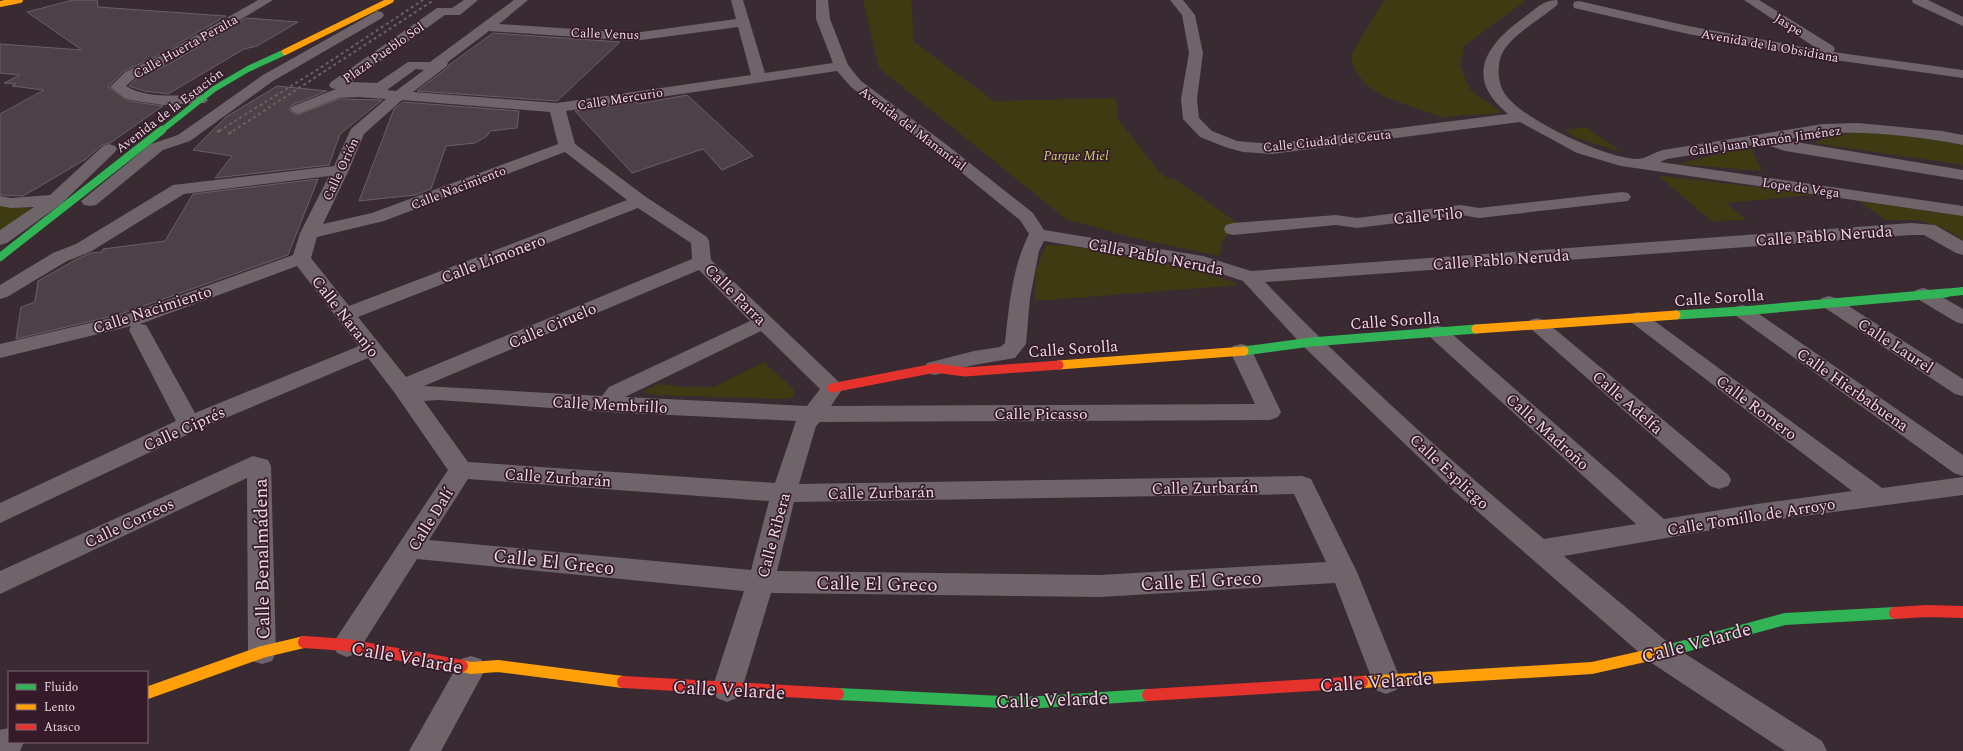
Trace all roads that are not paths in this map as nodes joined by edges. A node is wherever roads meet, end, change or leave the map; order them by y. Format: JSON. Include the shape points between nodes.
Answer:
{"nodes":[{"id":1,"x":20,"y":0,"type":"edge"},
{"id":2,"x":267,"y":0,"type":"edge"},
{"id":3,"x":391,"y":0,"type":"edge"},
{"id":4,"x":472,"y":0,"type":"edge"},
{"id":5,"x":522,"y":0,"type":"edge"},
{"id":6,"x":526,"y":0,"type":"edge"},
{"id":7,"x":737,"y":0,"type":"edge"},
{"id":8,"x":822,"y":0,"type":"edge"},
{"id":9,"x":1176,"y":0,"type":"edge"},
{"id":10,"x":1750,"y":0,"type":"edge"},
{"id":11,"x":1918,"y":0,"type":"edge"},
{"id":12,"x":1548,"y":1,"type":"edge"},
{"id":13,"x":1587,"y":2,"type":"edge"},
{"id":14,"x":0,"y":4,"type":"edge"},
{"id":15,"x":377,"y":15,"type":"dead end"},
{"id":16,"x":744,"y":22,"type":"junction"},
{"id":17,"x":1963,"y":22,"type":"edge"},
{"id":18,"x":490,"y":27,"type":"junction"},
{"id":19,"x":1828,"y":49,"type":"junction"},
{"id":20,"x":841,"y":66,"type":"junction"},
{"id":21,"x":1963,"y":66,"type":"edge"},
{"id":22,"x":1963,"y":74,"type":"edge"},
{"id":23,"x":759,"y":78,"type":"junction"},
{"id":24,"x":398,"y":96,"type":"junction"},
{"id":25,"x":200,"y":100,"type":"junction"},
{"id":26,"x":557,"y":108,"type":"junction"},
{"id":27,"x":298,"y":109,"type":"dead end"},
{"id":28,"x":1523,"y":117,"type":"junction"},
{"id":29,"x":1765,"y":140,"type":"junction"},
{"id":30,"x":1963,"y":140,"type":"edge"},
{"id":31,"x":567,"y":146,"type":"junction"},
{"id":32,"x":109,"y":149,"type":"dead end"},
{"id":33,"x":1639,"y":164,"type":"junction"},
{"id":34,"x":341,"y":170,"type":"junction"},
{"id":35,"x":1963,"y":175,"type":"edge"},
{"id":36,"x":1622,"y":198,"type":"dead end"},
{"id":37,"x":55,"y":200,"type":"junction"},
{"id":38,"x":0,"y":201,"type":"edge"},
{"id":39,"x":90,"y":201,"type":"dead end"},
{"id":40,"x":640,"y":201,"type":"junction"},
{"id":41,"x":1963,"y":211,"type":"edge"},
{"id":42,"x":1233,"y":229,"type":"dead end"},
{"id":43,"x":309,"y":233,"type":"junction"},
{"id":44,"x":1038,"y":234,"type":"junction"},
{"id":45,"x":0,"y":239,"type":"edge"},
{"id":46,"x":1963,"y":249,"type":"edge"},
{"id":47,"x":0,"y":257,"type":"edge"},
{"id":48,"x":301,"y":258,"type":"junction"},
{"id":49,"x":702,"y":262,"type":"junction"},
{"id":50,"x":1250,"y":278,"type":"junction"},
{"id":51,"x":1963,"y":292,"type":"edge"},
{"id":52,"x":0,"y":293,"type":"edge"},
{"id":53,"x":1923,"y":294,"type":"junction"},
{"id":54,"x":1829,"y":302,"type":"junction"},
{"id":55,"x":1742,"y":311,"type":"junction"},
{"id":56,"x":345,"y":315,"type":"junction"},
{"id":57,"x":1638,"y":318,"type":"junction"},
{"id":58,"x":1963,"y":318,"type":"edge"},
{"id":59,"x":764,"y":322,"type":"junction"},
{"id":60,"x":1537,"y":324,"type":"junction"},
{"id":61,"x":139,"y":330,"type":"dead end"},
{"id":62,"x":1437,"y":332,"type":"junction"},
{"id":63,"x":1311,"y":342,"type":"junction"},
{"id":64,"x":372,"y":350,"type":"junction"},
{"id":65,"x":1241,"y":350,"type":"junction"},
{"id":66,"x":0,"y":351,"type":"edge"},
{"id":67,"x":936,"y":368,"type":"junction"},
{"id":68,"x":832,"y":388,"type":"junction"},
{"id":69,"x":1963,"y":388,"type":"edge"},
{"id":70,"x":404,"y":391,"type":"junction"},
{"id":71,"x":608,"y":404,"type":"junction"},
{"id":72,"x":812,"y":414,"type":"junction"},
{"id":73,"x":189,"y":424,"type":"junction"},
{"id":74,"x":259,"y":466,"type":"joint"},
{"id":75,"x":1963,"y":467,"type":"edge"},
{"id":76,"x":461,"y":470,"type":"junction"},
{"id":77,"x":1719,"y":480,"type":"dead end"},
{"id":78,"x":1963,"y":486,"type":"edge"},
{"id":79,"x":784,"y":493,"type":"junction"},
{"id":80,"x":1877,"y":497,"type":"junction"},
{"id":81,"x":0,"y":514,"type":"edge"},
{"id":82,"x":1660,"y":530,"type":"junction"},
{"id":83,"x":412,"y":548,"type":"junction"},
{"id":84,"x":1539,"y":550,"type":"junction"},
{"id":85,"x":1344,"y":572,"type":"junction"},
{"id":86,"x":761,"y":582,"type":"junction"},
{"id":87,"x":0,"y":583,"type":"edge"},
{"id":88,"x":1963,"y":612,"type":"edge"},
{"id":89,"x":347,"y":645,"type":"junction"},
{"id":90,"x":262,"y":652,"type":"junction"},
{"id":91,"x":1660,"y":653,"type":"junction"},
{"id":92,"x":471,"y":668,"type":"junction"},
{"id":93,"x":1386,"y":681,"type":"junction"},
{"id":94,"x":727,"y":689,"type":"junction"},
{"id":95,"x":148,"y":693,"type":"edge"},
{"id":96,"x":425,"y":751,"type":"edge"},
{"id":97,"x":1811,"y":751,"type":"edge"}],
"edges":[{"from":1,"to":14,"type":"street"},
{"from":2,"to":25,"type":"street","name":"Calle Huerta Peralta","via":[[163,60],[130,75],[117,87],[130,95],[163,100]]},
{"from":3,"to":25,"type":"street","name":"Avenida de la Estación","via":[[248,69]]},
{"from":4,"to":5,"type":"street","name":"Plaza Pueblo Sol","via":[[454,12],[442,11],[336,85],[380,88],[413,65],[432,66]]},
{"from":6,"to":18,"type":"street","name":"Calle Orión"},
{"from":7,"to":16,"type":"street"},
{"from":8,"to":20,"type":"street","name":"Avenida del Manantial","via":[[823,19]]},
{"from":9,"to":28,"type":"street","name":"Calle Ciudad de Ceuta","via":[[1188,15],[1196,53],[1189,99],[1191,119],[1206,134],[1231,144],[1272,149]]},
{"from":10,"to":19,"type":"street","name":"Jaspe"},
{"from":11,"to":17,"type":"street"},
{"from":12,"to":13,"type":"street"},
{"from":12,"to":28,"type":"street","name":"Lope de Vega","via":[[1497,50],[1489,75],[1499,97]]},
{"from":13,"to":19,"type":"street","name":"Avenida de la Obsidiana"},
{"from":13,"to":22,"type":"street","name":"Avenida de la Obsidiana","via":[[1688,30],[1806,52]]},
{"from":15,"to":39,"type":"street","via":[[268,78],[184,138],[157,147]]},
{"from":16,"to":18,"type":"street","name":"Calle Venus","via":[[634,37]]},
{"from":16,"to":23,"type":"street"},
{"from":18,"to":24,"type":"street","name":"Calle Orión"},
{"from":19,"to":21,"type":"street","name":"Avenida de la Obsidiana"},
{"from":20,"to":23,"type":"street","name":"Calle Mercurio"},
{"from":20,"to":44,"type":"street","name":"Avenida del Manantial","via":[[856,84],[1027,217]]},
{"from":23,"to":26,"type":"street","name":"Calle Mercurio"},
{"from":24,"to":26,"type":"street","name":"Calle Mercurio"},
{"from":24,"to":27,"type":"street","name":"Calle Mercurio","via":[[358,92],[336,94]]},
{"from":24,"to":34,"type":"street","name":"Calle Orión","via":[[357,132]]},
{"from":25,"to":47,"type":"street","name":"Avenida de la Estación"},
{"from":26,"to":31,"type":"street"},
{"from":28,"to":33,"type":"street","name":"Lope de Vega","via":[[1574,146]]},
{"from":29,"to":30,"type":"street","name":"Calle Juan Ramón Jiménez","via":[[1823,129],[1858,128]]},
{"from":29,"to":33,"type":"street","name":"Calle Juan Ramón Jiménez","via":[[1663,155]]},
{"from":29,"to":35,"type":"street","via":[[1785,146]]},
{"from":31,"to":40,"type":"street","name":"Calle Parra"},
{"from":31,"to":43,"type":"street","name":"Calle Nacimiento","via":[[378,217]]},
{"from":32,"to":37,"type":"street"},
{"from":33,"to":41,"type":"street","name":"Lope de Vega"},
{"from":34,"to":43,"type":"street","name":"Calle Orión"},
{"from":34,"to":52,"type":"street","via":[[179,189],[83,248],[60,257]]},
{"from":36,"to":42,"type":"street","name":"Calle Tilo","via":[[1480,213],[1461,210],[1357,222],[1336,220]]},
{"from":37,"to":38,"type":"street","via":[[11,203]]},
{"from":37,"to":45,"type":"street"},
{"from":40,"to":49,"type":"street","name":"Calle Parra","via":[[700,241]]},
{"from":40,"to":56,"type":"street","name":"Calle Limonero"},
{"from":43,"to":48,"type":"street"},
{"from":44,"to":50,"type":"street","name":"Calle Pablo Neruda","via":[[1203,262]]},
{"from":44,"to":67,"type":"street","via":[[1030,251],[1020,298],[1015,344],[1007,353]]},
{"from":46,"to":50,"type":"street","name":"Calle Pablo Neruda","via":[[1928,229],[1911,229]]},
{"from":48,"to":56,"type":"street","name":"Calle Naranjo"},
{"from":48,"to":66,"type":"street","name":"Calle Nacimiento","via":[[134,319]]},
{"from":49,"to":59,"type":"street","name":"Calle Parra"},
{"from":49,"to":70,"type":"street","name":"Calle Ciruelo"},
{"from":50,"to":63,"type":"street","name":"Calle Espliego"},
{"from":51,"to":53,"type":"street","name":"Calle Sorolla"},
{"from":53,"to":54,"type":"street","name":"Calle Sorolla"},
{"from":53,"to":58,"type":"street"},
{"from":54,"to":55,"type":"street","name":"Calle Sorolla"},
{"from":54,"to":69,"type":"street","name":"Calle Laurel"},
{"from":55,"to":57,"type":"street","name":"Calle Sorolla"},
{"from":55,"to":75,"type":"street","name":"Calle Hierbabuena"},
{"from":56,"to":64,"type":"street","name":"Calle Naranjo"},
{"from":57,"to":60,"type":"street","name":"Calle Sorolla"},
{"from":57,"to":80,"type":"street","name":"Calle Romero"},
{"from":59,"to":68,"type":"street","name":"Calle Parra"},
{"from":59,"to":71,"type":"street","via":[[617,392]]},
{"from":60,"to":62,"type":"street","name":"Calle Sorolla"},
{"from":60,"to":77,"type":"street","name":"Calle Adelfa"},
{"from":61,"to":73,"type":"street"},
{"from":62,"to":63,"type":"street","name":"Calle Sorolla"},
{"from":62,"to":82,"type":"street","name":"Calle Madroño"},
{"from":63,"to":65,"type":"street","name":"Calle Sorolla"},
{"from":63,"to":84,"type":"street","name":"Calle Espliego","via":[[1463,485]]},
{"from":64,"to":70,"type":"street","name":"Calle Naranjo"},
{"from":64,"to":73,"type":"street","name":"Calle Ciprés"},
{"from":65,"to":67,"type":"street","name":"Calle Sorolla","via":[[965,372]]},
{"from":65,"to":72,"type":"street","name":"Calle Picasso","via":[[1270,412]]},
{"from":67,"to":68,"type":"street","name":"Calle Sorolla"},
{"from":68,"to":72,"type":"street","name":"Calle Ribera"},
{"from":70,"to":71,"type":"street","name":"Calle Membrillo"},
{"from":70,"to":76,"type":"street","name":"Calle Dalí"},
{"from":71,"to":72,"type":"street","name":"Calle Membrillo"},
{"from":72,"to":79,"type":"street","name":"Calle Ribera","via":[[805,425]]},
{"from":73,"to":81,"type":"street","name":"Calle Ciprés"},
{"from":74,"to":87,"type":"street","name":"Calle Correos","via":[[253,464]]},
{"from":74,"to":90,"type":"street","name":"Calle Benalmádena"},
{"from":76,"to":79,"type":"street","name":"Calle Zurbarán"},
{"from":76,"to":83,"type":"street","name":"Calle Dalí"},
{"from":78,"to":80,"type":"street","name":"Calle Tomillo de Arroyo"},
{"from":79,"to":85,"type":"street","name":"Calle Zurbarán","via":[[1302,485]]},
{"from":79,"to":86,"type":"street","name":"Calle Ribera"},
{"from":80,"to":82,"type":"street","name":"Calle Tomillo de Arroyo","via":[[1757,513]]},
{"from":82,"to":84,"type":"street","name":"Calle Tomillo de Arroyo"},
{"from":83,"to":86,"type":"street","name":"Calle El Greco"},
{"from":83,"to":89,"type":"street","name":"Calle Dalí"},
{"from":84,"to":91,"type":"street","name":"Calle Espliego"},
{"from":85,"to":86,"type":"street","name":"Calle El Greco","via":[[1100,586]]},
{"from":85,"to":93,"type":"street"},
{"from":86,"to":94,"type":"street","name":"Calle Ribera"},
{"from":88,"to":91,"type":"street","name":"Calle Velarde","via":[[1926,611],[1785,619]]},
{"from":89,"to":90,"type":"street","name":"Calle Velarde","via":[[301,642]]},
{"from":89,"to":92,"type":"street","name":"Calle Velarde"},
{"from":90,"to":95,"type":"street","name":"Calle Velarde"},
{"from":91,"to":93,"type":"street","name":"Calle Velarde","via":[[1592,668]]},
{"from":91,"to":97,"type":"street","name":"Calle Espliego"},
{"from":92,"to":94,"type":"street","name":"Calle Velarde","via":[[498,666],[620,682]]},
{"from":92,"to":96,"type":"street"},
{"from":93,"to":94,"type":"street","name":"Calle Velarde","via":[[1025,703]]}]}
